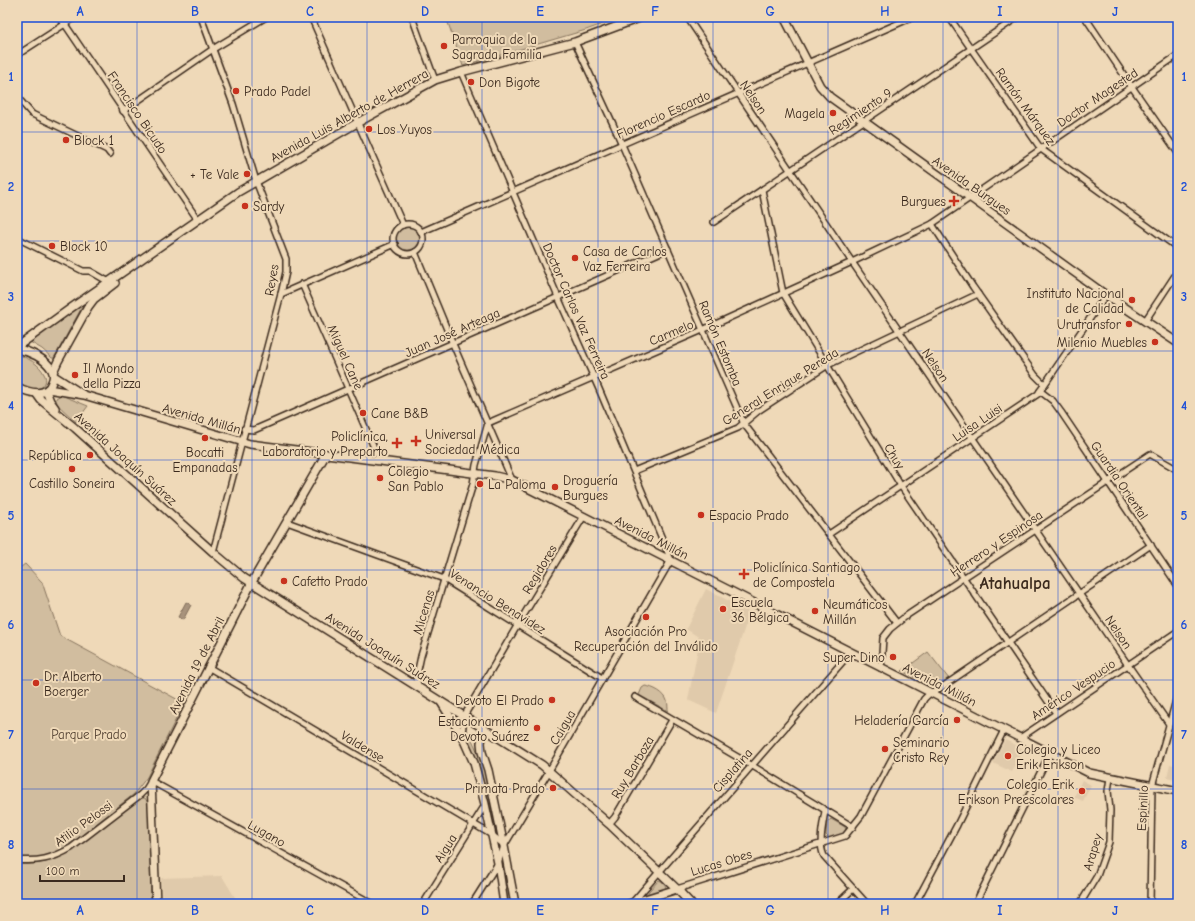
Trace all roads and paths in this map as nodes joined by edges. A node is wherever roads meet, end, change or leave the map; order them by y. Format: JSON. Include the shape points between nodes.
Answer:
{"nodes":[{"id":1,"x":60,"y":17,"type":"edge"},
{"id":2,"x":76,"y":17,"type":"edge"},
{"id":3,"x":201,"y":17,"type":"edge"},
{"id":4,"x":266,"y":17,"type":"edge"},
{"id":5,"x":311,"y":17,"type":"edge"},
{"id":6,"x":412,"y":17,"type":"edge"},
{"id":7,"x":642,"y":17,"type":"edge"},
{"id":8,"x":687,"y":17,"type":"edge"},
{"id":9,"x":784,"y":17,"type":"edge"},
{"id":10,"x":913,"y":17,"type":"edge"},
{"id":11,"x":949,"y":17,"type":"edge"},
{"id":12,"x":1018,"y":17,"type":"edge"},
{"id":13,"x":1085,"y":17,"type":"edge"},
{"id":14,"x":64,"y":25,"type":"junction"},
{"id":15,"x":575,"y":42,"type":"junction"},
{"id":16,"x":971,"y":48,"type":"junction"},
{"id":17,"x":213,"y":49,"type":"junction"},
{"id":18,"x":17,"y":55,"type":"edge"},
{"id":19,"x":1178,"y":56,"type":"edge"},
{"id":20,"x":807,"y":63,"type":"junction"},
{"id":21,"x":461,"y":72,"type":"junction"},
{"id":22,"x":435,"y":80,"type":"junction"},
{"id":23,"x":1132,"y":87,"type":"junction"},
{"id":24,"x":738,"y":93,"type":"junction"},
{"id":25,"x":17,"y":97,"type":"edge"},
{"id":26,"x":123,"y":111,"type":"junction"},
{"id":27,"x":863,"y":122,"type":"junction"},
{"id":28,"x":357,"y":123,"type":"junction"},
{"id":29,"x":621,"y":144,"type":"junction"},
{"id":30,"x":1041,"y":149,"type":"junction"},
{"id":31,"x":1178,"y":153,"type":"edge"},
{"id":32,"x":110,"y":154,"type":"dead end"},
{"id":33,"x":790,"y":171,"type":"junction"},
{"id":34,"x":256,"y":181,"type":"junction"},
{"id":35,"x":762,"y":190,"type":"junction"},
{"id":36,"x":513,"y":192,"type":"junction"},
{"id":37,"x":970,"y":198,"type":"junction"},
{"id":38,"x":198,"y":220,"type":"junction"},
{"id":39,"x":714,"y":222,"type":"dead end"},
{"id":40,"x":932,"y":224,"type":"junction"},
{"id":41,"x":402,"y":225,"type":"junction"},
{"id":42,"x":421,"y":232,"type":"junction"},
{"id":43,"x":17,"y":238,"type":"edge"},
{"id":44,"x":395,"y":244,"type":"junction"},
{"id":45,"x":1178,"y":248,"type":"edge"},
{"id":46,"x":668,"y":249,"type":"junction"},
{"id":47,"x":154,"y":250,"type":"junction"},
{"id":48,"x":415,"y":252,"type":"junction"},
{"id":49,"x":852,"y":262,"type":"junction"},
{"id":50,"x":1178,"y":272,"type":"edge"},
{"id":51,"x":109,"y":282,"type":"junction"},
{"id":52,"x":302,"y":284,"type":"junction"},
{"id":53,"x":783,"y":293,"type":"junction"},
{"id":54,"x":281,"y":294,"type":"junction"},
{"id":55,"x":978,"y":294,"type":"junction"},
{"id":56,"x":1106,"y":295,"type":"junction"},
{"id":57,"x":558,"y":297,"type":"junction"},
{"id":58,"x":82,"y":300,"type":"junction"},
{"id":59,"x":1145,"y":321,"type":"junction"},
{"id":60,"x":703,"y":330,"type":"junction"},
{"id":61,"x":900,"y":332,"type":"junction"},
{"id":62,"x":72,"y":335,"type":"junction"},
{"id":63,"x":1178,"y":343,"type":"edge"},
{"id":64,"x":453,"y":344,"type":"junction"},
{"id":65,"x":17,"y":348,"type":"edge"},
{"id":66,"x":828,"y":365,"type":"junction"},
{"id":67,"x":53,"y":374,"type":"junction"},
{"id":68,"x":594,"y":377,"type":"junction"},
{"id":69,"x":1044,"y":384,"type":"junction"},
{"id":70,"x":19,"y":389,"type":"edge"},
{"id":71,"x":47,"y":390,"type":"junction"},
{"id":72,"x":348,"y":390,"type":"junction"},
{"id":73,"x":1040,"y":391,"type":"junction"},
{"id":74,"x":36,"y":393,"type":"junction"},
{"id":75,"x":84,"y":395,"type":"junction"},
{"id":76,"x":61,"y":416,"type":"junction"},
{"id":77,"x":488,"y":423,"type":"junction"},
{"id":78,"x":744,"y":424,"type":"junction"},
{"id":79,"x":244,"y":429,"type":"junction"},
{"id":80,"x":973,"y":438,"type":"junction"},
{"id":81,"x":241,"y":442,"type":"junction"},
{"id":82,"x":326,"y":454,"type":"junction"},
{"id":83,"x":380,"y":461,"type":"junction"},
{"id":84,"x":1178,"y":470,"type":"edge"},
{"id":85,"x":634,"y":471,"type":"junction"},
{"id":86,"x":474,"y":473,"type":"junction"},
{"id":87,"x":512,"y":480,"type":"junction"},
{"id":88,"x":1108,"y":482,"type":"junction"},
{"id":89,"x":901,"y":486,"type":"junction"},
{"id":90,"x":584,"y":516,"type":"junction"},
{"id":91,"x":287,"y":522,"type":"junction"},
{"id":92,"x":1036,"y":530,"type":"junction"},
{"id":93,"x":829,"y":534,"type":"junction"},
{"id":94,"x":1151,"y":545,"type":"junction"},
{"id":95,"x":213,"y":552,"type":"junction"},
{"id":96,"x":671,"y":560,"type":"junction"},
{"id":97,"x":964,"y":578,"type":"junction"},
{"id":98,"x":444,"y":579,"type":"junction"},
{"id":99,"x":252,"y":582,"type":"junction"},
{"id":100,"x":1178,"y":586,"type":"edge"},
{"id":101,"x":1080,"y":593,"type":"junction"},
{"id":102,"x":897,"y":623,"type":"junction"},
{"id":103,"x":517,"y":626,"type":"junction"},
{"id":104,"x":1178,"y":631,"type":"edge"},
{"id":105,"x":1008,"y":642,"type":"junction"},
{"id":106,"x":851,"y":652,"type":"junction"},
{"id":107,"x":1128,"y":665,"type":"junction"},
{"id":108,"x":208,"y":667,"type":"junction"},
{"id":109,"x":881,"y":668,"type":"junction"},
{"id":110,"x":602,"y":678,"type":"junction"},
{"id":111,"x":419,"y":687,"type":"junction"},
{"id":112,"x":930,"y":693,"type":"junction"},
{"id":113,"x":1178,"y":693,"type":"edge"},
{"id":114,"x":634,"y":698,"type":"dead end"},
{"id":115,"x":440,"y":701,"type":"junction"},
{"id":116,"x":1056,"y":713,"type":"junction"},
{"id":117,"x":464,"y":716,"type":"junction"},
{"id":118,"x":672,"y":720,"type":"junction"},
{"id":119,"x":1170,"y":724,"type":"junction"},
{"id":120,"x":483,"y":728,"type":"junction"},
{"id":121,"x":1004,"y":730,"type":"junction"},
{"id":122,"x":462,"y":736,"type":"junction"},
{"id":123,"x":1020,"y":738,"type":"junction"},
{"id":124,"x":1050,"y":753,"type":"junction"},
{"id":125,"x":751,"y":765,"type":"junction"},
{"id":126,"x":549,"y":771,"type":"junction"},
{"id":127,"x":1110,"y":778,"type":"junction"},
{"id":128,"x":151,"y":781,"type":"junction"},
{"id":129,"x":1152,"y":786,"type":"junction"},
{"id":130,"x":1178,"y":791,"type":"edge"},
{"id":131,"x":485,"y":804,"type":"junction"},
{"id":132,"x":825,"y":811,"type":"junction"},
{"id":133,"x":473,"y":824,"type":"junction"},
{"id":134,"x":609,"y":824,"type":"junction"},
{"id":135,"x":853,"y":827,"type":"junction"},
{"id":136,"x":492,"y":835,"type":"junction"},
{"id":137,"x":821,"y":844,"type":"junction"},
{"id":138,"x":504,"y":846,"type":"junction"},
{"id":139,"x":17,"y":860,"type":"edge"},
{"id":140,"x":498,"y":863,"type":"junction"},
{"id":141,"x":660,"y":872,"type":"junction"},
{"id":142,"x":677,"y":889,"type":"junction"},
{"id":143,"x":853,"y":889,"type":"junction"},
{"id":144,"x":156,"y":904,"type":"edge"},
{"id":145,"x":373,"y":904,"type":"edge"},
{"id":146,"x":423,"y":904,"type":"edge"},
{"id":147,"x":472,"y":904,"type":"edge"},
{"id":148,"x":504,"y":904,"type":"edge"},
{"id":149,"x":515,"y":904,"type":"edge"},
{"id":150,"x":631,"y":904,"type":"edge"},
{"id":151,"x":691,"y":904,"type":"edge"},
{"id":152,"x":837,"y":904,"type":"edge"},
{"id":153,"x":867,"y":904,"type":"edge"},
{"id":154,"x":915,"y":904,"type":"edge"},
{"id":155,"x":975,"y":904,"type":"edge"},
{"id":156,"x":1080,"y":904,"type":"edge"},
{"id":157,"x":1150,"y":904,"type":"edge"}],
"edges":[{"from":1,"to":14,"type":"street","name":"Francisco Bicudo"},
{"from":2,"to":14,"type":"street"},
{"from":3,"to":17,"type":"street","name":"Reyes"},
{"from":4,"to":17,"type":"street"},
{"from":5,"to":28,"type":"street"},
{"from":6,"to":22,"type":"street"},
{"from":7,"to":15,"type":"street","name":"Avenida Luis Alberto de Herrera"},
{"from":8,"to":24,"type":"street","name":"Nelson"},
{"from":9,"to":20,"type":"street","name":"Avenida Burgues"},
{"from":10,"to":20,"type":"street","name":"Florencio Escardo"},
{"from":11,"to":16,"type":"street","name":"Ramón Márquez"},
{"from":12,"to":16,"type":"street","name":"Regimiento 9"},
{"from":13,"to":23,"type":"street"},
{"from":14,"to":18,"type":"street"},
{"from":14,"to":26,"type":"street","name":"Francisco Bicudo"},
{"from":15,"to":21,"type":"street","name":"Avenida Luis Alberto de Herrera"},
{"from":15,"to":29,"type":"street","name":"Ramón Estomba"},
{"from":16,"to":27,"type":"street","name":"Regimiento 9"},
{"from":16,"to":30,"type":"street","name":"Ramón Márquez"},
{"from":17,"to":26,"type":"street"},
{"from":17,"to":34,"type":"street","name":"Reyes"},
{"from":19,"to":23,"type":"street","name":"Doctor Magested"},
{"from":20,"to":24,"type":"street","name":"Florencio Escardo"},
{"from":20,"to":27,"type":"street","name":"Avenida Burgues","via":[[820,86],[830,97]]},
{"from":21,"to":22,"type":"street","name":"Avenida Luis Alberto de Herrera"},
{"from":21,"to":36,"type":"street","name":"Doctor Carlos Vaz Ferreira"},
{"from":22,"to":28,"type":"street","name":"Avenida Luis Alberto de Herrera"},
{"from":23,"to":30,"type":"street","name":"Doctor Magested"},
{"from":23,"to":31,"type":"street"},
{"from":24,"to":29,"type":"street","name":"Florencio Escardo"},
{"from":24,"to":33,"type":"street","name":"Nelson"},
{"from":25,"to":32,"type":"street","via":[[32,114],[107,150]]},
{"from":26,"to":38,"type":"street","name":"Francisco Bicudo"},
{"from":27,"to":33,"type":"street","name":"Regimiento 9"},
{"from":27,"to":37,"type":"street","name":"Avenida Burgues"},
{"from":28,"to":34,"type":"street","name":"Avenida Luis Alberto de Herrera"},
{"from":28,"to":41,"type":"street"},
{"from":29,"to":36,"type":"street","name":"Florencio Escardo"},
{"from":29,"to":46,"type":"street","name":"Ramón Estomba"},
{"from":30,"to":37,"type":"street","name":"Doctor Magested"},
{"from":30,"to":45,"type":"street","name":"Ramón Márquez"},
{"from":33,"to":35,"type":"street","name":"Regimiento 9"},
{"from":33,"to":49,"type":"street","name":"Nelson"},
{"from":34,"to":38,"type":"street","name":"Avenida Luis Alberto de Herrera"},
{"from":34,"to":54,"type":"street","name":"Reyes","via":[[286,259]]},
{"from":35,"to":39,"type":"street","name":"Regimiento 9"},
{"from":35,"to":53,"type":"street","name":"Chuy"},
{"from":36,"to":42,"type":"street","name":"Florencio Escardo"},
{"from":36,"to":57,"type":"street","name":"Doctor Carlos Vaz Ferreira"},
{"from":37,"to":40,"type":"street","name":"Carmelo"},
{"from":37,"to":56,"type":"street","name":"Avenida Burgues"},
{"from":38,"to":47,"type":"street","name":"Avenida Luis Alberto de Herrera"},
{"from":40,"to":49,"type":"street","name":"Carmelo"},
{"from":40,"to":55,"type":"street"},
{"from":41,"to":42,"type":"street","via":[[414,225]]},
{"from":41,"to":44,"type":"street","via":[[394,234]]},
{"from":42,"to":48,"type":"street","via":[[422,244]]},
{"from":43,"to":51,"type":"street"},
{"from":44,"to":48,"type":"street","via":[[402,252]]},
{"from":44,"to":52,"type":"street"},
{"from":46,"to":57,"type":"street","name":"Juan José Arteaga"},
{"from":46,"to":60,"type":"street","name":"Ramón Estomba"},
{"from":47,"to":51,"type":"street","name":"Avenida Luis Alberto de Herrera"},
{"from":47,"to":62,"type":"street","name":"Avenida Luis Alberto de Herrera","via":[[94,299]]},
{"from":48,"to":64,"type":"street"},
{"from":49,"to":53,"type":"street","name":"Carmelo"},
{"from":49,"to":61,"type":"street","name":"Nelson"},
{"from":50,"to":59,"type":"street"},
{"from":51,"to":58,"type":"street","name":"Avenida Luis Alberto de Herrera"},
{"from":52,"to":54,"type":"street"},
{"from":52,"to":72,"type":"street","name":"Miguel Cane"},
{"from":53,"to":60,"type":"street","name":"Carmelo"},
{"from":53,"to":66,"type":"street","name":"Chuy"},
{"from":54,"to":79,"type":"street","name":"Reyes"},
{"from":55,"to":61,"type":"street","name":"General Enrique Pereda"},
{"from":55,"to":69,"type":"street"},
{"from":56,"to":59,"type":"street","name":"Avenida Burgues"},
{"from":56,"to":69,"type":"street","name":"Luisa Luisi"},
{"from":57,"to":64,"type":"street","name":"Juan José Arteaga"},
{"from":57,"to":68,"type":"street","name":"Doctor Carlos Vaz Ferreira"},
{"from":58,"to":62,"type":"street","via":[[84,305]]},
{"from":58,"to":65,"type":"street","name":"Avenida Luis Alberto de Herrera"},
{"from":59,"to":63,"type":"street","name":"Avenida Burgues"},
{"from":60,"to":68,"type":"street","name":"Carmelo"},
{"from":60,"to":78,"type":"street","name":"Ramón Estomba"},
{"from":61,"to":66,"type":"street","name":"General Enrique Pereda"},
{"from":61,"to":80,"type":"street","name":"Nelson"},
{"from":62,"to":67,"type":"street","name":"Avenida Luis Alberto de Herrera"},
{"from":64,"to":72,"type":"street","name":"Juan José Arteaga"},
{"from":64,"to":77,"type":"street"},
{"from":65,"to":67,"type":"street","name":"Avenida Millán","via":[[38,357]]},
{"from":66,"to":78,"type":"street","name":"General Enrique Pereda","via":[[748,418]]},
{"from":66,"to":89,"type":"street","name":"Chuy"},
{"from":67,"to":71,"type":"street","name":"Avenida Luis Alberto de Herrera","via":[[52,383]]},
{"from":67,"to":75,"type":"street","name":"Avenida Millán"},
{"from":68,"to":77,"type":"street","name":"Carmelo"},
{"from":68,"to":85,"type":"street","name":"Doctor Carlos Vaz Ferreira"},
{"from":69,"to":73,"type":"street","name":"Luisa Luisi"},
{"from":70,"to":74,"type":"street"},
{"from":71,"to":74,"type":"street"},
{"from":71,"to":75,"type":"street","name":"Avenida Millán"},
{"from":71,"to":76,"type":"street","name":"Avenida Joaquín Suárez","via":[[50,402]]},
{"from":72,"to":79,"type":"street","name":"Juan José Arteaga","via":[[254,430]]},
{"from":72,"to":83,"type":"street","name":"Miguel Cane"},
{"from":73,"to":80,"type":"street","name":"Luisa Luisi"},
{"from":73,"to":88,"type":"street","name":"Guardia Oriental","via":[[1056,405]]},
{"from":74,"to":76,"type":"street","name":"Avenida Joaquín Suárez"},
{"from":75,"to":81,"type":"street","name":"Avenida Millán"},
{"from":76,"to":95,"type":"street","name":"Avenida Joaquín Suárez"},
{"from":77,"to":86,"type":"street"},
{"from":77,"to":87,"type":"street"},
{"from":78,"to":85,"type":"street","name":"General Enrique Pereda"},
{"from":78,"to":93,"type":"street","name":"Ramón Estomba"},
{"from":79,"to":81,"type":"street","name":"Reyes"},
{"from":80,"to":89,"type":"street","name":"Luisa Luisi"},
{"from":80,"to":92,"type":"street","name":"Nelson"},
{"from":81,"to":82,"type":"street","name":"Avenida Millán"},
{"from":81,"to":95,"type":"street","name":"Reyes"},
{"from":82,"to":83,"type":"street","name":"Avenida Millán"},
{"from":82,"to":91,"type":"street","name":"Avenida 19 de Abril"},
{"from":83,"to":86,"type":"street","name":"Avenida Millán"},
{"from":84,"to":88,"type":"street","name":"Herrero y Espinosa","via":[[1150,454]]},
{"from":85,"to":96,"type":"street","name":"Doctor Carlos Vaz Ferreira"},
{"from":86,"to":87,"type":"street","name":"Avenida Millán"},
{"from":86,"to":98,"type":"street","name":"Micenas","via":[[473,484]]},
{"from":87,"to":90,"type":"street","name":"Avenida Millán"},
{"from":88,"to":92,"type":"street","name":"Herrero y Espinosa"},
{"from":88,"to":94,"type":"street","name":"Guardia Oriental"},
{"from":89,"to":93,"type":"street","name":"Luisa Luisi"},
{"from":89,"to":97,"type":"street","name":"Chuy"},
{"from":90,"to":96,"type":"street","name":"Avenida Millán"},
{"from":90,"to":103,"type":"street","name":"Regidores"},
{"from":91,"to":98,"type":"street","name":"Venancio Benavidez"},
{"from":91,"to":99,"type":"street","name":"Avenida 19 de Abril"},
{"from":92,"to":97,"type":"street","name":"Herrero y Espinosa"},
{"from":92,"to":101,"type":"street","name":"Nelson"},
{"from":93,"to":102,"type":"street","name":"Ramón Estomba"},
{"from":94,"to":100,"type":"street","name":"Guardia Oriental"},
{"from":94,"to":101,"type":"street"},
{"from":95,"to":99,"type":"street","name":"Avenida Joaquín Suárez"},
{"from":96,"to":106,"type":"street","name":"Avenida Millán"},
{"from":96,"to":110,"type":"street","name":"Caigua"},
{"from":97,"to":102,"type":"street","name":"Herrero y Espinosa"},
{"from":97,"to":105,"type":"street","name":"Chuy"},
{"from":98,"to":103,"type":"street","name":"Venancio Benavidez"},
{"from":98,"to":111,"type":"street","name":"Micenas","via":[[416,673]]},
{"from":99,"to":108,"type":"street","name":"Avenida 19 de Abril"},
{"from":99,"to":111,"type":"street","name":"Avenida Joaquín Suárez"},
{"from":101,"to":105,"type":"street"},
{"from":101,"to":107,"type":"street","name":"Nelson"},
{"from":102,"to":109,"type":"street","name":"Herrero y Espinosa","via":[[883,638]]},
{"from":103,"to":110,"type":"street","name":"Venancio Benavidez"},
{"from":103,"to":117,"type":"street","name":"Regidores"},
{"from":104,"to":107,"type":"street","name":"Américo Vespucio"},
{"from":105,"to":112,"type":"street"},
{"from":105,"to":116,"type":"street","name":"Chuy"},
{"from":106,"to":109,"type":"street","name":"Avenida Millán"},
{"from":106,"to":125,"type":"street","name":"Cisplatina"},
{"from":107,"to":116,"type":"street","name":"Américo Vespucio"},
{"from":107,"to":119,"type":"street","name":"Nelson"},
{"from":108,"to":128,"type":"street","name":"Avenida 19 de Abril"},
{"from":108,"to":133,"type":"street","name":"Valdense"},
{"from":109,"to":112,"type":"street","name":"Avenida Millán"},
{"from":110,"to":126,"type":"street","name":"Caigua"},
{"from":111,"to":115,"type":"street","name":"Avenida Joaquín Suárez"},
{"from":112,"to":121,"type":"street","name":"Avenida Millán"},
{"from":112,"to":135,"type":"street","name":"Lucas Obes","via":[[924,699]]},
{"from":113,"to":119,"type":"street","name":"Espinillo"},
{"from":114,"to":118,"type":"street"},
{"from":115,"to":117,"type":"street","name":"Avenida Joaquín Suárez"},
{"from":115,"to":122,"type":"street"},
{"from":116,"to":123,"type":"street","name":"Américo Vespucio"},
{"from":117,"to":120,"type":"street","name":"Avenida Joaquín Suárez"},
{"from":117,"to":122,"type":"street"},
{"from":118,"to":125,"type":"street"},
{"from":118,"to":134,"type":"street","name":"Ruy Barboza"},
{"from":119,"to":129,"type":"street","name":"Espinillo"},
{"from":120,"to":126,"type":"street","name":"Avenida Joaquín Suárez"},
{"from":120,"to":138,"type":"street","via":[[481,743]]},
{"from":121,"to":123,"type":"street","name":"Avenida Millán"},
{"from":121,"to":154,"type":"street"},
{"from":122,"to":131,"type":"street","via":[[474,763]]},
{"from":123,"to":124,"type":"street","name":"Avenida Millán"},
{"from":124,"to":127,"type":"street","name":"Avenida Millán","via":[[1089,773]]},
{"from":124,"to":155,"type":"street"},
{"from":125,"to":132,"type":"street"},
{"from":125,"to":141,"type":"street","name":"Cisplatina"},
{"from":126,"to":134,"type":"street","name":"Avenida Joaquín Suárez"},
{"from":126,"to":138,"type":"street","name":"Caigua"},
{"from":127,"to":129,"type":"street","name":"Avenida Millán"},
{"from":127,"to":156,"type":"street","name":"Arapey","via":[[1109,842],[1097,876]]},
{"from":128,"to":139,"type":"street","name":"Atilio Pelossi","via":[[140,795],[66,851],[43,860]]},
{"from":128,"to":144,"type":"street","name":"Avenida 19 de Abril"},
{"from":128,"to":145,"type":"street","name":"Lugano"},
{"from":129,"to":130,"type":"street","name":"Avenida Millán"},
{"from":129,"to":157,"type":"street","name":"Espinillo"},
{"from":131,"to":133,"type":"street","name":"Aigua"},
{"from":131,"to":136,"type":"street"},
{"from":132,"to":135,"type":"street"},
{"from":132,"to":137,"type":"street"},
{"from":133,"to":136,"type":"street","name":"Valdense"},
{"from":133,"to":146,"type":"street","name":"Aigua"},
{"from":134,"to":141,"type":"street","name":"Avenida Joaquín Suárez"},
{"from":135,"to":137,"type":"street","name":"Lucas Obes","via":[[845,836]]},
{"from":136,"to":138,"type":"street","name":"Valdense"},
{"from":136,"to":140,"type":"street"},
{"from":137,"to":142,"type":"street","name":"Lucas Obes"},
{"from":137,"to":143,"type":"street","via":[[824,856]]},
{"from":138,"to":140,"type":"street","name":"Caigua"},
{"from":138,"to":149,"type":"street"},
{"from":140,"to":147,"type":"street","name":"Caigua"},
{"from":140,"to":148,"type":"street"},
{"from":141,"to":142,"type":"street","name":"Avenida Joaquín Suárez"},
{"from":141,"to":150,"type":"street","name":"Cisplatina"},
{"from":142,"to":150,"type":"street","name":"Lucas Obes"},
{"from":142,"to":151,"type":"street","name":"Avenida Joaquín Suárez"},
{"from":143,"to":152,"type":"street"},
{"from":143,"to":153,"type":"street"}]}
